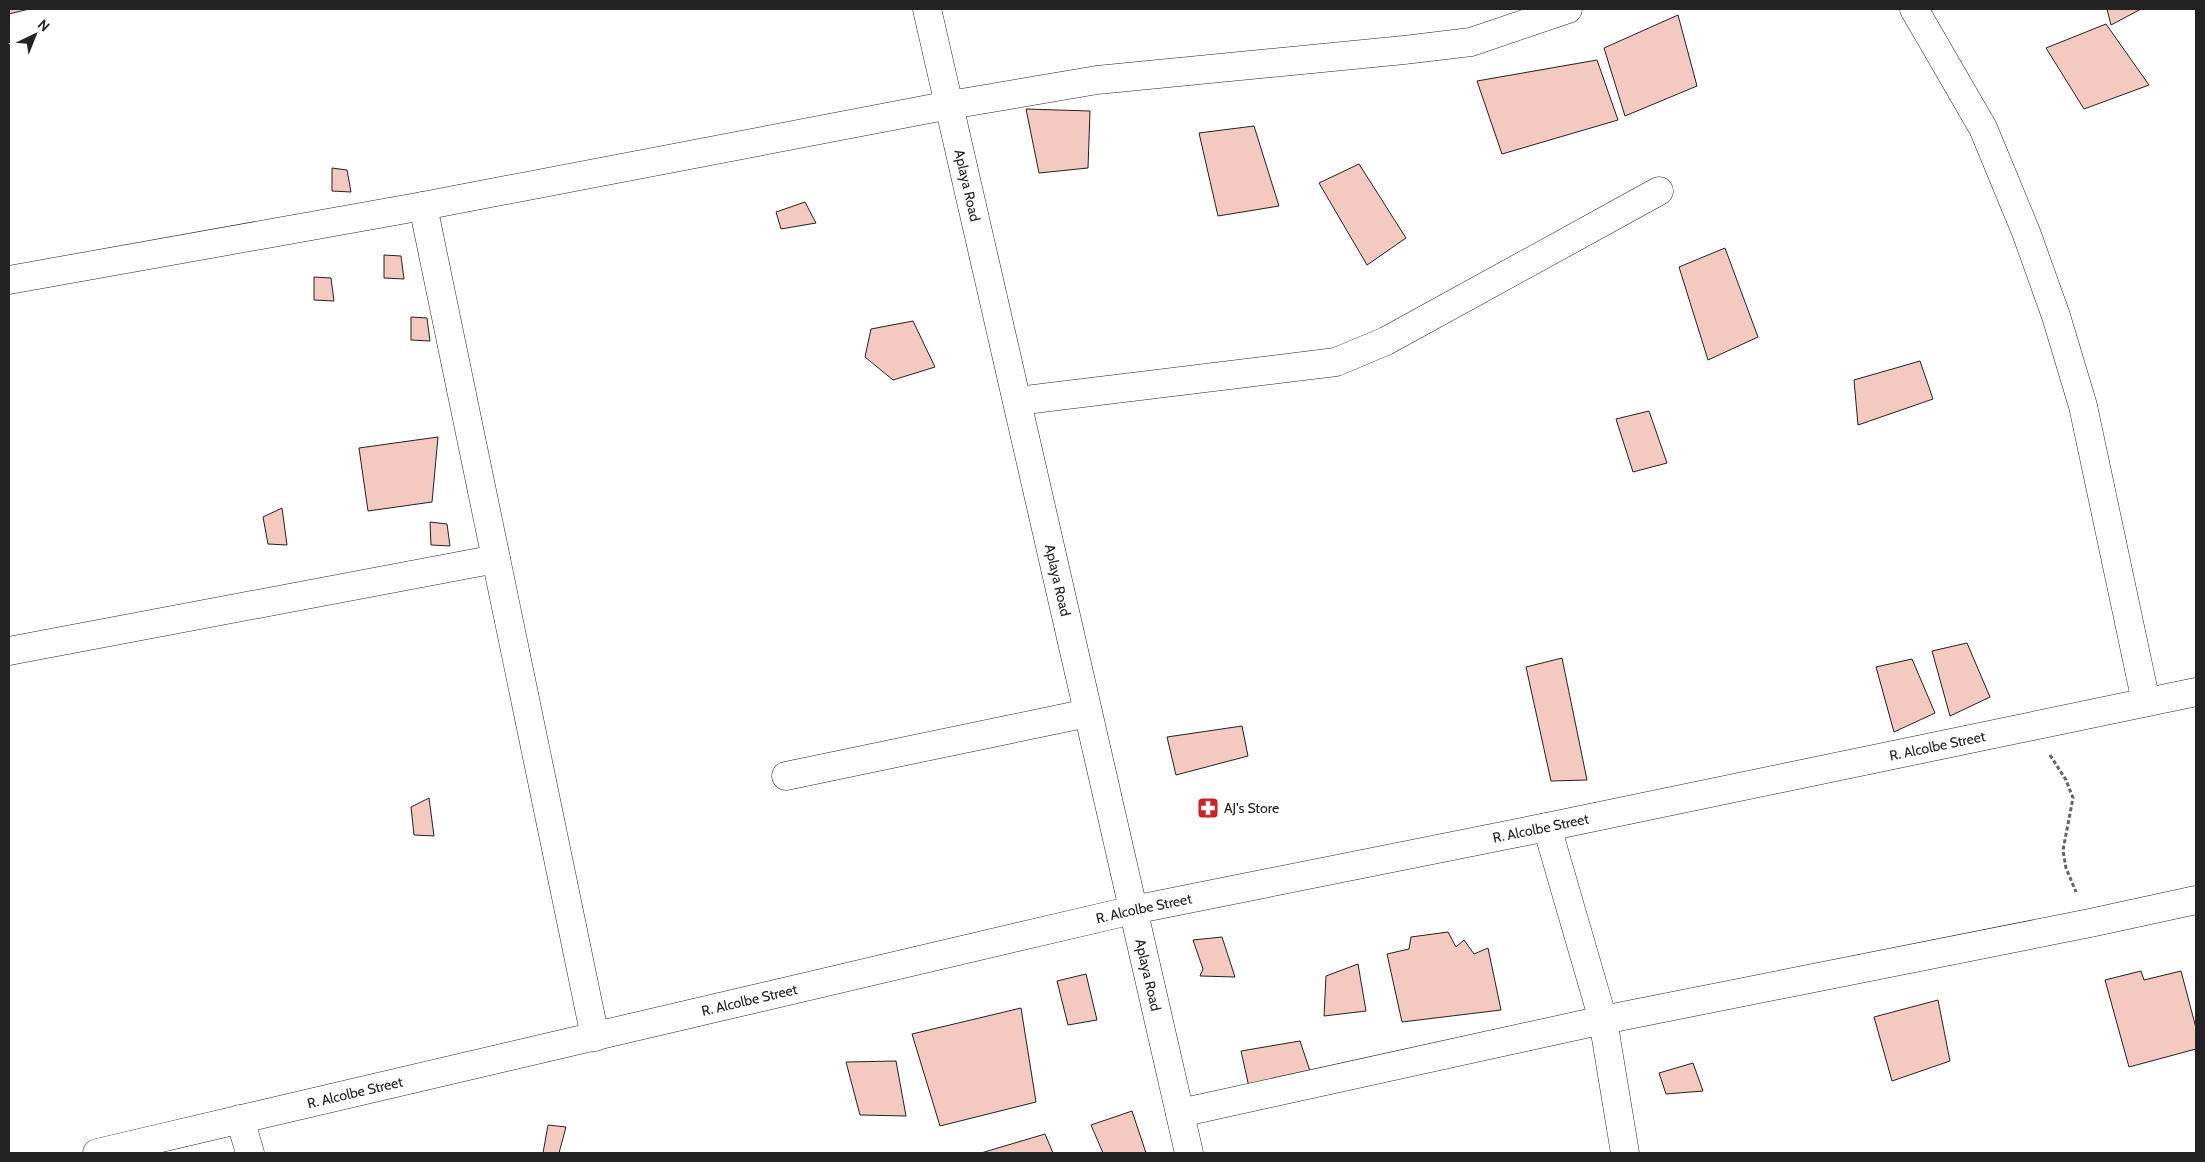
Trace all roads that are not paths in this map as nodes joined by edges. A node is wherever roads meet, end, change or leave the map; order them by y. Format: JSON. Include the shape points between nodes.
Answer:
{"nodes":[{"id":1,"x":928,"y":9,"type":"edge"},
{"id":2,"x":1568,"y":9,"type":"edge"},
{"id":3,"x":1914,"y":9,"type":"edge"},
{"id":4,"x":950,"y":105,"type":"junction"},
{"id":5,"x":1659,"y":192,"type":"dead end"},
{"id":6,"x":423,"y":206,"type":"junction"},
{"id":7,"x":9,"y":280,"type":"edge"},
{"id":8,"x":1017,"y":401,"type":"junction"},
{"id":9,"x":496,"y":559,"type":"junction"},
{"id":10,"x":9,"y":652,"type":"edge"},
{"id":11,"x":2196,"y":692,"type":"edge"},
{"id":12,"x":2146,"y":702,"type":"junction"},
{"id":13,"x":1088,"y":713,"type":"junction"},
{"id":14,"x":786,"y":776,"type":"dead end"},
{"id":15,"x":1548,"y":827,"type":"junction"},
{"id":16,"x":2196,"y":900,"type":"edge"},
{"id":17,"x":1133,"y":910,"type":"junction"},
{"id":18,"x":1603,"y":1020,"type":"junction"},
{"id":19,"x":595,"y":1037,"type":"junction"},
{"id":20,"x":1180,"y":1114,"type":"junction"},
{"id":21,"x":240,"y":1119,"type":"junction"},
{"id":22,"x":97,"y":1153,"type":"edge"},
{"id":23,"x":250,"y":1153,"type":"edge"},
{"id":24,"x":1189,"y":1153,"type":"edge"},
{"id":25,"x":1625,"y":1153,"type":"edge"}],
"edges":[{"from":1,"to":4,"type":"street","name":"Aplaya Road"},
{"from":2,"to":4,"type":"street","via":[[1471,42],[1097,80]]},
{"from":3,"to":12,"type":"street","via":[[1983,128],[2056,316],[2082,406]]},
{"from":4,"to":6,"type":"street"},
{"from":4,"to":8,"type":"street","name":"Aplaya Road"},
{"from":5,"to":8,"type":"street","via":[[1386,341],[1336,362]]},
{"from":6,"to":7,"type":"street"},
{"from":6,"to":9,"type":"street"},
{"from":8,"to":13,"type":"street","name":"Aplaya Road"},
{"from":9,"to":10,"type":"street"},
{"from":9,"to":19,"type":"street"},
{"from":11,"to":12,"type":"street","name":"R. Alcolbe Street"},
{"from":12,"to":15,"type":"street","name":"R. Alcolbe Street"},
{"from":13,"to":14,"type":"street"},
{"from":13,"to":17,"type":"street","name":"Aplaya Road"},
{"from":15,"to":17,"type":"street","name":"R. Alcolbe Street"},
{"from":15,"to":18,"type":"street"},
{"from":16,"to":18,"type":"street"},
{"from":17,"to":19,"type":"street","name":"R. Alcolbe Street"},
{"from":17,"to":20,"type":"street","name":"Aplaya Road"},
{"from":18,"to":20,"type":"street"},
{"from":18,"to":25,"type":"street"},
{"from":19,"to":21,"type":"street","name":"R. Alcolbe Street"},
{"from":20,"to":24,"type":"street","name":"Aplaya Road"},
{"from":21,"to":22,"type":"street","name":"R. Alcolbe Street"},
{"from":21,"to":23,"type":"street"}]}
